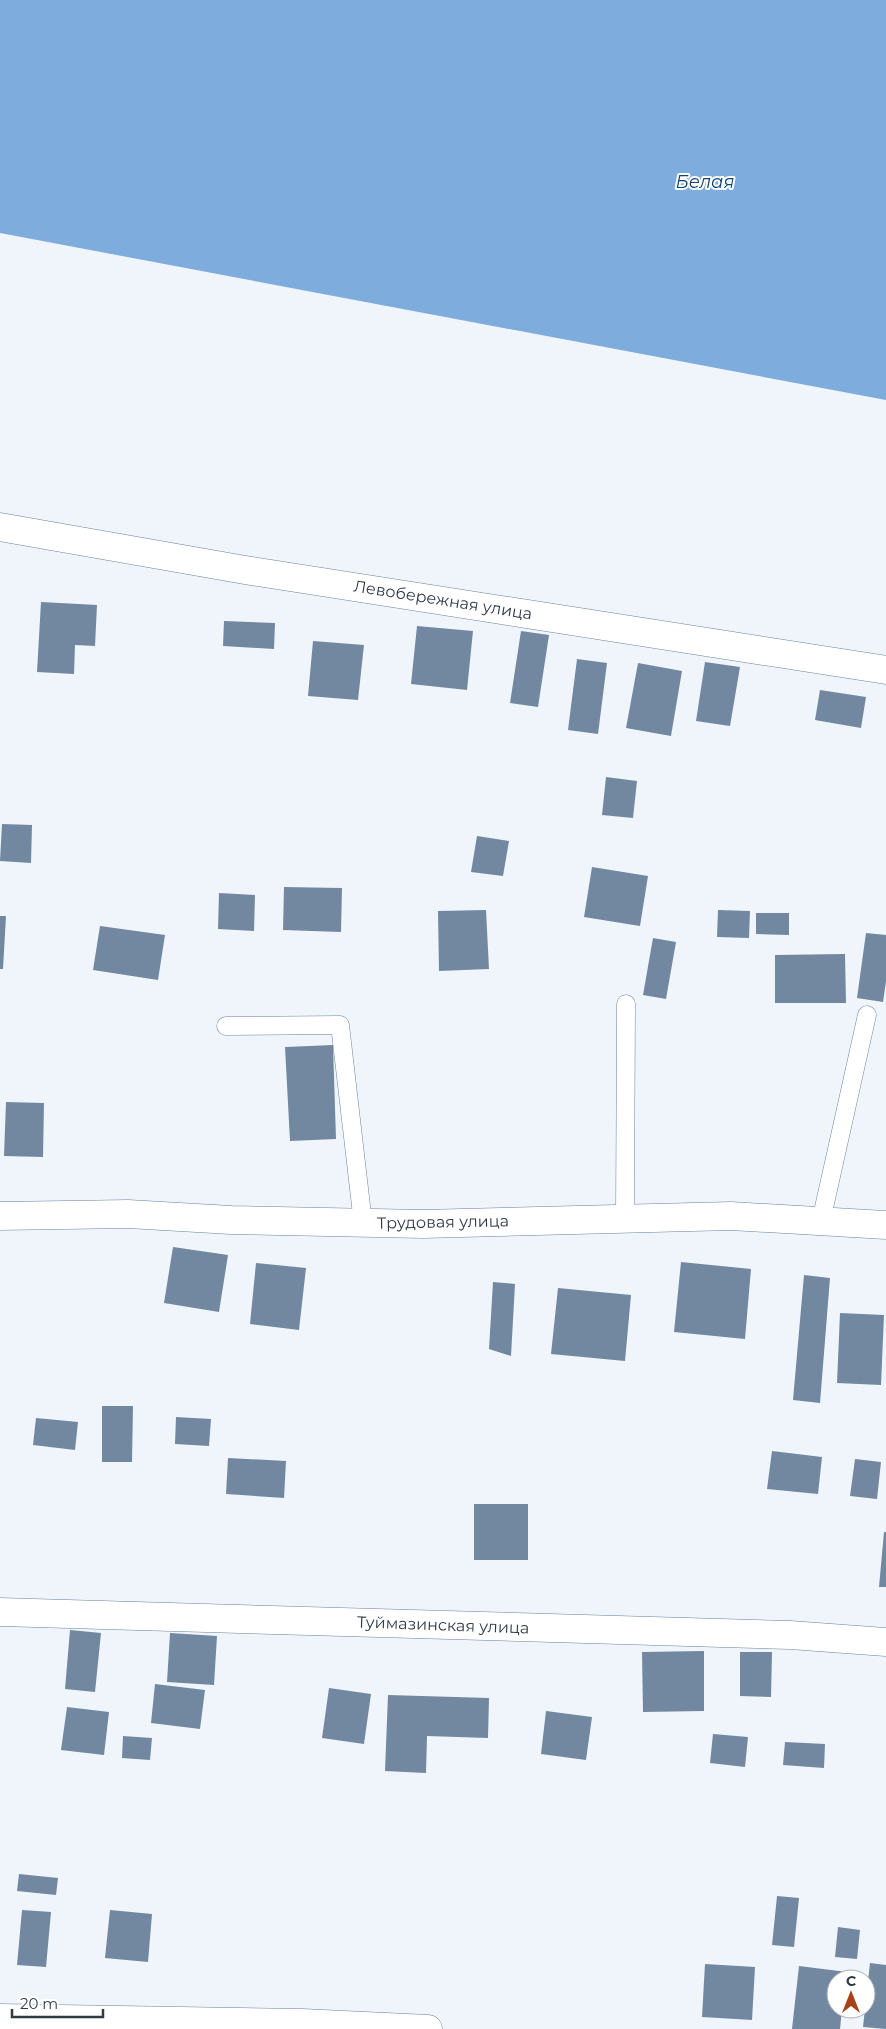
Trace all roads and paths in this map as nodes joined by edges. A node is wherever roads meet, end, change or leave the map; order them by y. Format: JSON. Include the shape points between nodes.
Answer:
{"nodes":[{"id":1,"x":0,"y":527,"type":"edge"},
{"id":2,"x":886,"y":670,"type":"edge"},
{"id":3,"x":626,"y":1004,"type":"dead end"},
{"id":4,"x":867,"y":1016,"type":"dead end"},
{"id":5,"x":226,"y":1026,"type":"dead end"},
{"id":6,"x":0,"y":1216,"type":"edge"},
{"id":7,"x":625,"y":1219,"type":"junction"},
{"id":8,"x":821,"y":1221,"type":"junction"},
{"id":9,"x":363,"y":1223,"type":"junction"},
{"id":10,"x":886,"y":1224,"type":"edge"},
{"id":11,"x":0,"y":1612,"type":"edge"},
{"id":12,"x":886,"y":1642,"type":"edge"},
{"id":13,"x":0,"y":2018,"type":"edge"},
{"id":14,"x":428,"y":2029,"type":"edge"}],
"edges":[{"from":1,"to":2,"type":"street","name":"Левобережная улица","via":[[245,570]]},
{"from":3,"to":7,"type":"lane"},
{"from":4,"to":8,"type":"lane"},
{"from":5,"to":9,"type":"lane","via":[[340,1025]]},
{"from":6,"to":9,"type":"street","name":"Трудовая улица","via":[[128,1214]]},
{"from":7,"to":8,"type":"street","name":"Трудовая улица","via":[[731,1216]]},
{"from":7,"to":9,"type":"street","name":"Трудовая улица"},
{"from":8,"to":10,"type":"street","name":"Трудовая улица"},
{"from":11,"to":12,"type":"street","name":"Туймазинская улица","via":[[780,1635]]},
{"from":13,"to":14,"type":"street","via":[[302,2023]]}]}
